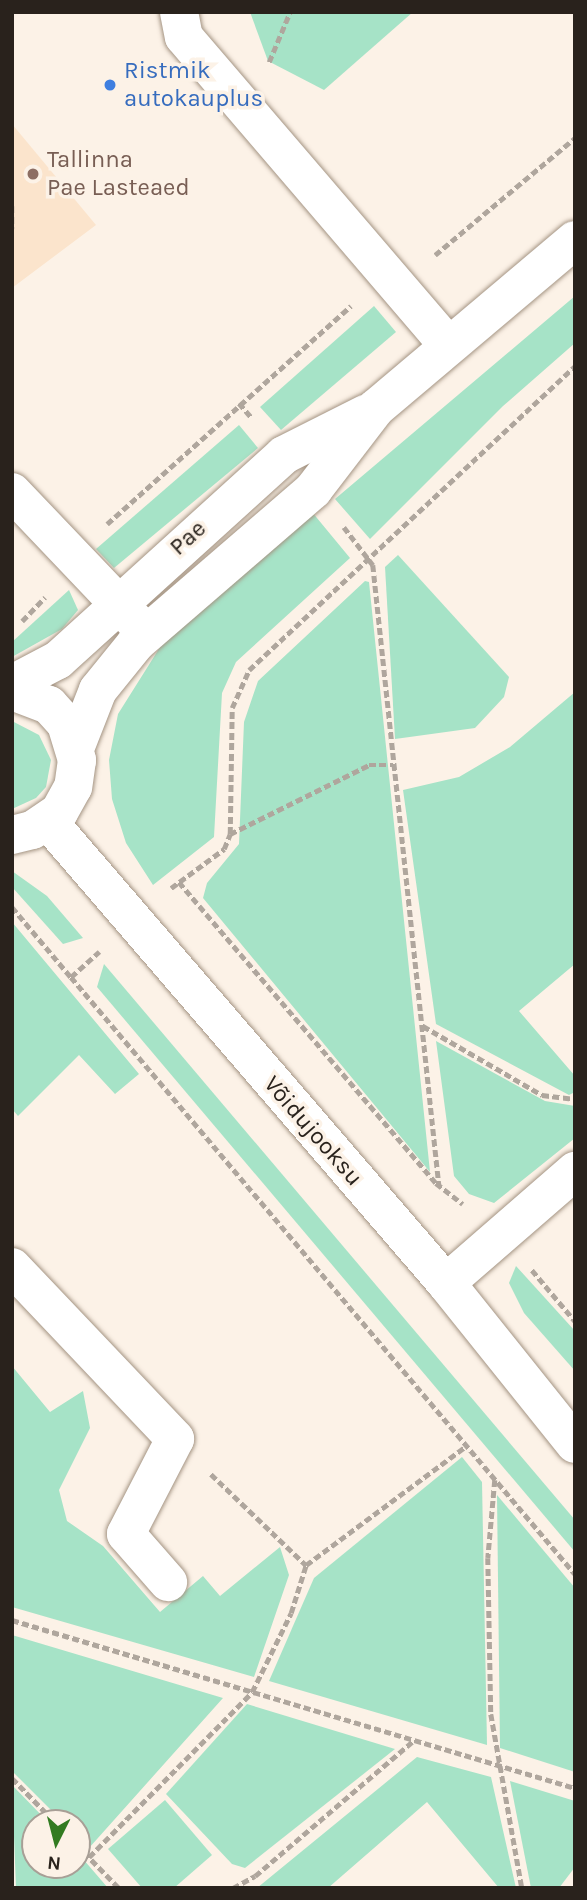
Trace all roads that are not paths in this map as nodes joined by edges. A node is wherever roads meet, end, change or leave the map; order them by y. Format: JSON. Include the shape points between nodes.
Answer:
{"nodes":[{"id":1,"x":179,"y":12,"type":"edge"},
{"id":2,"x":575,"y":240,"type":"edge"},
{"id":3,"x":448,"y":345,"type":"junction"},
{"id":4,"x":376,"y":408,"type":"junction"},
{"id":5,"x":12,"y":492,"type":"edge"},
{"id":6,"x":118,"y":603,"type":"junction"},
{"id":7,"x":147,"y":634,"type":"junction"},
{"id":8,"x":12,"y":684,"type":"edge"},
{"id":9,"x":12,"y":691,"type":"edge"},
{"id":10,"x":76,"y":746,"type":"junction"},
{"id":11,"x":48,"y":821,"type":"junction"},
{"id":12,"x":12,"y":835,"type":"edge"},
{"id":13,"x":575,"y":1171,"type":"edge"},
{"id":14,"x":12,"y":1267,"type":"edge"},
{"id":15,"x":446,"y":1283,"type":"junction"},
{"id":16,"x":575,"y":1444,"type":"edge"},
{"id":17,"x":168,"y":1582,"type":"dead end"}],
"edges":[{"from":1,"to":3,"type":"street","via":[[184,37]]},
{"from":2,"to":3,"type":"street","name":"Pae"},
{"from":3,"to":4,"type":"street","name":"Pae"},
{"from":4,"to":6,"type":"street","name":"Pae","via":[[284,455]]},
{"from":4,"to":7,"type":"street","name":"Pae","via":[[313,490]]},
{"from":5,"to":6,"type":"street"},
{"from":6,"to":7,"type":"street"},
{"from":6,"to":8,"type":"street","name":"Pae","via":[[58,660]]},
{"from":7,"to":10,"type":"street","name":"Pae","via":[[98,690]]},
{"from":9,"to":10,"type":"street","via":[[48,705]]},
{"from":10,"to":11,"type":"street","name":"Pae","via":[[73,787]]},
{"from":11,"to":12,"type":"street"},
{"from":11,"to":15,"type":"street","name":"Võidujooksu"},
{"from":13,"to":15,"type":"street"},
{"from":14,"to":17,"type":"street","via":[[175,1439],[126,1534]]},
{"from":15,"to":16,"type":"street","name":"Võidujooksu"}]}
